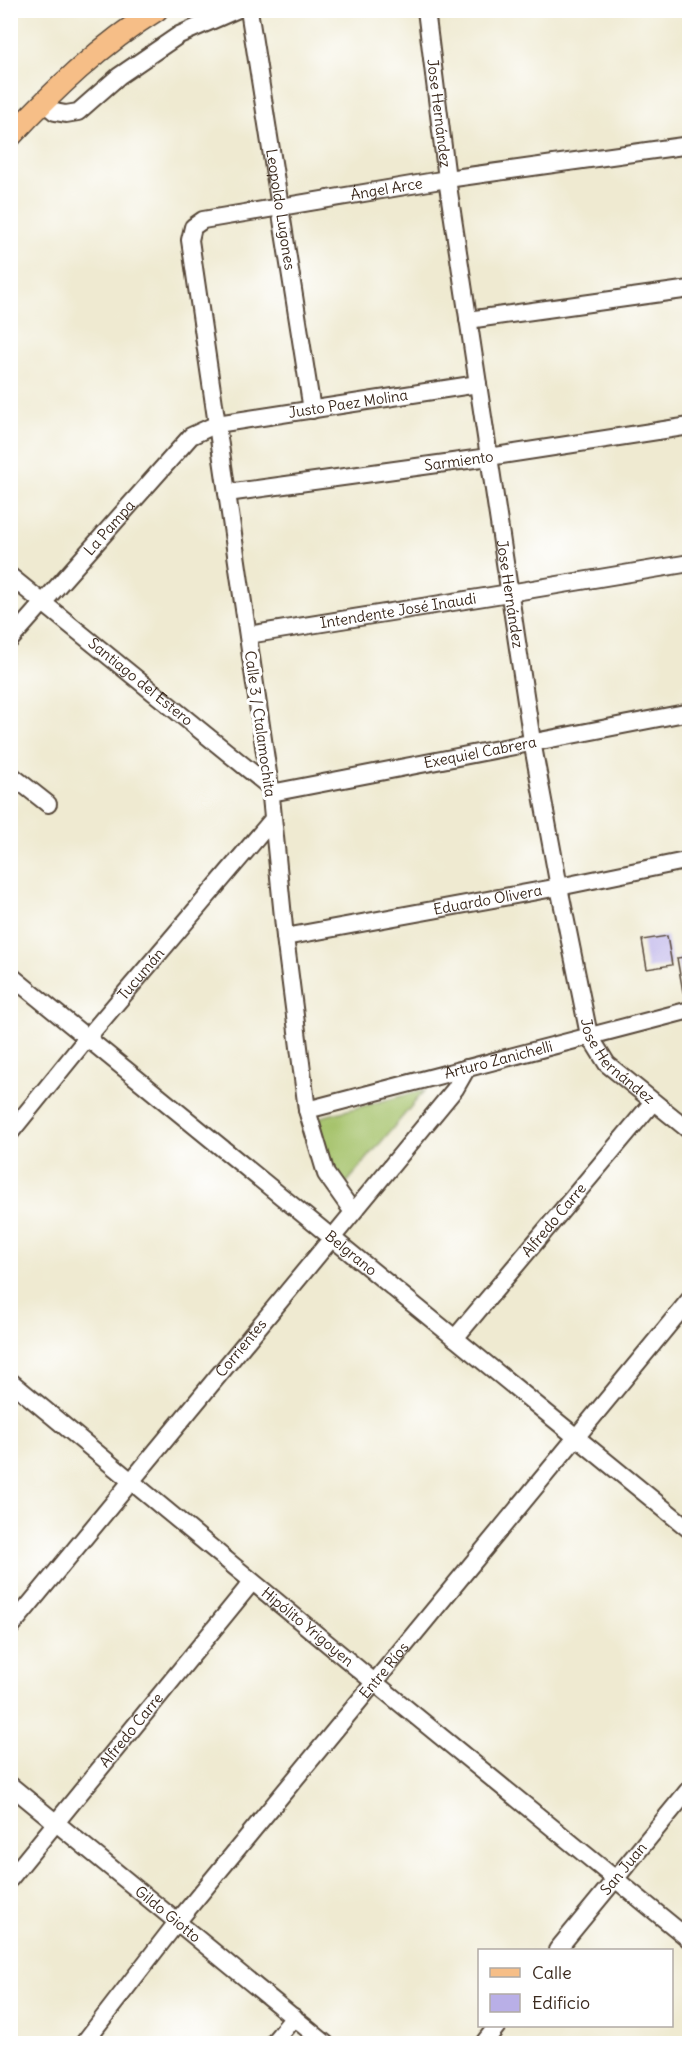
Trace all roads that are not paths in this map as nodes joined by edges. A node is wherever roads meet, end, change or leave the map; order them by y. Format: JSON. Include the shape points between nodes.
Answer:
{"nodes":[{"id":1,"x":157,"y":10,"type":"edge"},
{"id":2,"x":236,"y":10,"type":"edge"},
{"id":3,"x":249,"y":10,"type":"edge"},
{"id":4,"x":426,"y":10,"type":"edge"},
{"id":5,"x":136,"y":16,"type":"edge"},
{"id":6,"x":44,"y":102,"type":"junction"},
{"id":7,"x":10,"y":136,"type":"edge"},
{"id":8,"x":690,"y":145,"type":"edge"},
{"id":9,"x":447,"y":178,"type":"junction"},
{"id":10,"x":280,"y":206,"type":"junction"},
{"id":11,"x":193,"y":227,"type":"joint"},
{"id":12,"x":690,"y":289,"type":"edge"},
{"id":13,"x":468,"y":320,"type":"junction"},
{"id":14,"x":478,"y":384,"type":"junction"},
{"id":15,"x":312,"y":410,"type":"junction"},
{"id":16,"x":217,"y":424,"type":"junction"},
{"id":17,"x":690,"y":426,"type":"edge"},
{"id":18,"x":489,"y":457,"type":"junction"},
{"id":19,"x":227,"y":493,"type":"junction"},
{"id":20,"x":690,"y":562,"type":"edge"},
{"id":21,"x":10,"y":576,"type":"edge"},
{"id":22,"x":509,"y":593,"type":"junction"},
{"id":23,"x":42,"y":603,"type":"junction"},
{"id":24,"x":248,"y":635,"type":"junction"},
{"id":25,"x":10,"y":640,"type":"edge"},
{"id":26,"x":690,"y":712,"type":"edge"},
{"id":27,"x":532,"y":741,"type":"junction"},
{"id":28,"x":10,"y":774,"type":"edge"},
{"id":29,"x":270,"y":790,"type":"junction"},
{"id":30,"x":48,"y":804,"type":"dead end"},
{"id":31,"x":273,"y":819,"type":"junction"},
{"id":32,"x":690,"y":860,"type":"edge"},
{"id":33,"x":559,"y":887,"type":"junction"},
{"id":34,"x":285,"y":938,"type":"junction"},
{"id":35,"x":10,"y":975,"type":"edge"},
{"id":36,"x":690,"y":1010,"type":"edge"},
{"id":37,"x":589,"y":1035,"type":"junction"},
{"id":38,"x":87,"y":1038,"type":"junction"},
{"id":39,"x":468,"y":1068,"type":"junction"},
{"id":40,"x":653,"y":1102,"type":"junction"},
{"id":41,"x":307,"y":1110,"type":"junction"},
{"id":42,"x":690,"y":1131,"type":"edge"},
{"id":43,"x":10,"y":1133,"type":"edge"},
{"id":44,"x":353,"y":1212,"type":"junction"},
{"id":45,"x":332,"y":1236,"type":"junction"},
{"id":46,"x":690,"y":1299,"type":"edge"},
{"id":47,"x":455,"y":1338,"type":"junction"},
{"id":48,"x":10,"y":1381,"type":"edge"},
{"id":49,"x":577,"y":1437,"type":"junction"},
{"id":50,"x":131,"y":1481,"type":"junction"},
{"id":51,"x":690,"y":1530,"type":"edge"},
{"id":52,"x":252,"y":1582,"type":"junction"},
{"id":53,"x":10,"y":1628,"type":"edge"},
{"id":54,"x":374,"y":1682,"type":"junction"},
{"id":55,"x":10,"y":1785,"type":"edge"},
{"id":56,"x":690,"y":1788,"type":"edge"},
{"id":57,"x":57,"y":1822,"type":"junction"},
{"id":58,"x":10,"y":1879,"type":"edge"},
{"id":59,"x":614,"y":1879,"type":"junction"},
{"id":60,"x":178,"y":1921,"type":"junction"},
{"id":61,"x":690,"y":1940,"type":"edge"},
{"id":62,"x":558,"y":1949,"type":"edge"},
{"id":63,"x":294,"y":2017,"type":"junction"},
{"id":64,"x":495,"y":2027,"type":"edge"},
{"id":65,"x":83,"y":2043,"type":"edge"},
{"id":66,"x":272,"y":2043,"type":"edge"},
{"id":67,"x":326,"y":2043,"type":"edge"},
{"id":68,"x":483,"y":2043,"type":"edge"}],
"edges":[{"from":1,"to":5,"type":"main road"},
{"from":2,"to":6,"type":"street","via":[[179,35],[119,75],[78,112],[55,112]]},
{"from":3,"to":10,"type":"street","name":"Leopoldo Lugones"},
{"from":4,"to":9,"type":"street","name":"Jose Hernández"},
{"from":5,"to":6,"type":"main road"},
{"from":6,"to":7,"type":"main road"},
{"from":8,"to":9,"type":"street","name":"Ángel Arce"},
{"from":9,"to":10,"type":"street","name":"Ángel Arce"},
{"from":9,"to":13,"type":"street","name":"Jose Hernández"},
{"from":10,"to":11,"type":"street","name":"Ángel Arce","via":[[203,220]]},
{"from":10,"to":15,"type":"street","name":"Leopoldo Lugones"},
{"from":11,"to":16,"type":"street","name":"Calle 3 / Ctalamochita","via":[[190,240]]},
{"from":12,"to":13,"type":"street"},
{"from":13,"to":14,"type":"street","name":"Jose Hernández"},
{"from":14,"to":15,"type":"street","name":"Justo Paez Molina"},
{"from":14,"to":18,"type":"street","name":"Jose Hernández"},
{"from":15,"to":16,"type":"street","name":"Justo Paez Molina"},
{"from":16,"to":19,"type":"street","name":"Calle 3 / Ctalamochita"},
{"from":16,"to":23,"type":"street","name":"La Pampa","via":[[191,436]]},
{"from":17,"to":18,"type":"street","name":"Sarmiento"},
{"from":18,"to":19,"type":"street","name":"Sarmiento"},
{"from":18,"to":22,"type":"street","name":"Jose Hernández"},
{"from":19,"to":24,"type":"street","name":"Calle 3 / Ctalamochita"},
{"from":20,"to":22,"type":"street","name":"Intendente José Inaudi"},
{"from":21,"to":23,"type":"street","name":"Santiago del Estero"},
{"from":22,"to":24,"type":"street","name":"Intendente José Inaudi"},
{"from":22,"to":27,"type":"street","name":"Jose Hernández"},
{"from":23,"to":25,"type":"street","name":"La Pampa"},
{"from":23,"to":29,"type":"street","name":"Santiago del Estero"},
{"from":24,"to":29,"type":"street","name":"Calle 3 / Ctalamochita"},
{"from":26,"to":27,"type":"street","name":"Exequiel Cabrera"},
{"from":27,"to":29,"type":"street","name":"Exequiel Cabrera"},
{"from":27,"to":33,"type":"street","name":"Jose Hernández"},
{"from":28,"to":30,"type":"street"},
{"from":29,"to":31,"type":"street","name":"Calle 3 / Ctalamochita"},
{"from":31,"to":34,"type":"street","name":"Calle 3 / Ctalamochita"},
{"from":31,"to":38,"type":"street","name":"Tucumán"},
{"from":32,"to":33,"type":"street","name":"Eduardo Olivera"},
{"from":33,"to":34,"type":"street","name":"Eduardo Olivera"},
{"from":33,"to":37,"type":"street","name":"Jose Hernández"},
{"from":34,"to":41,"type":"street","name":"Calle 3 / Ctalamochita"},
{"from":35,"to":38,"type":"street","name":"Belgrano"},
{"from":36,"to":37,"type":"street","name":"Arturo Zanichelli"},
{"from":37,"to":39,"type":"street","name":"Arturo Zanichelli"},
{"from":37,"to":40,"type":"street","name":"Jose Hernández","via":[[607,1064]]},
{"from":38,"to":43,"type":"street","name":"Tucumán"},
{"from":38,"to":45,"type":"street","name":"Belgrano"},
{"from":39,"to":41,"type":"street","name":"Arturo Zanichelli"},
{"from":39,"to":44,"type":"street","name":"Corrientes"},
{"from":40,"to":42,"type":"street","name":"Jose Hernández"},
{"from":40,"to":47,"type":"street","name":"Alfredo Carre"},
{"from":41,"to":44,"type":"street","name":"Calle 3 / Ctalamochita","via":[[326,1174]]},
{"from":44,"to":45,"type":"street","name":"Corrientes"},
{"from":45,"to":47,"type":"street","name":"Belgrano"},
{"from":45,"to":50,"type":"street","name":"Corrientes"},
{"from":46,"to":49,"type":"street","name":"Entre Ríos"},
{"from":47,"to":49,"type":"street","name":"Belgrano"},
{"from":48,"to":50,"type":"street","name":"Hipólito Yrigoyen"},
{"from":49,"to":51,"type":"street","name":"Belgrano"},
{"from":49,"to":54,"type":"street","name":"Entre Ríos"},
{"from":50,"to":52,"type":"street","name":"Hipólito Yrigoyen"},
{"from":50,"to":53,"type":"street","name":"Corrientes"},
{"from":52,"to":54,"type":"street","name":"Hipólito Yrigoyen"},
{"from":52,"to":57,"type":"street","name":"Alfredo Carre"},
{"from":54,"to":59,"type":"street","name":"Hipólito Yrigoyen"},
{"from":54,"to":60,"type":"street","name":"Entre Ríos"},
{"from":55,"to":57,"type":"street","name":"Gildo Giotto"},
{"from":56,"to":59,"type":"street","name":"San Juan"},
{"from":57,"to":58,"type":"street","name":"Alfredo Carre"},
{"from":57,"to":60,"type":"street","name":"Gildo Giotto"},
{"from":59,"to":61,"type":"street","name":"Hipólito Yrigoyen"},
{"from":59,"to":62,"type":"street","name":"San Juan"},
{"from":60,"to":63,"type":"street","name":"Gildo Giotto"},
{"from":60,"to":65,"type":"street","name":"Entre Ríos"},
{"from":63,"to":66,"type":"street"},
{"from":63,"to":67,"type":"street","name":"Gildo Giotto"},
{"from":64,"to":68,"type":"street"}]}
